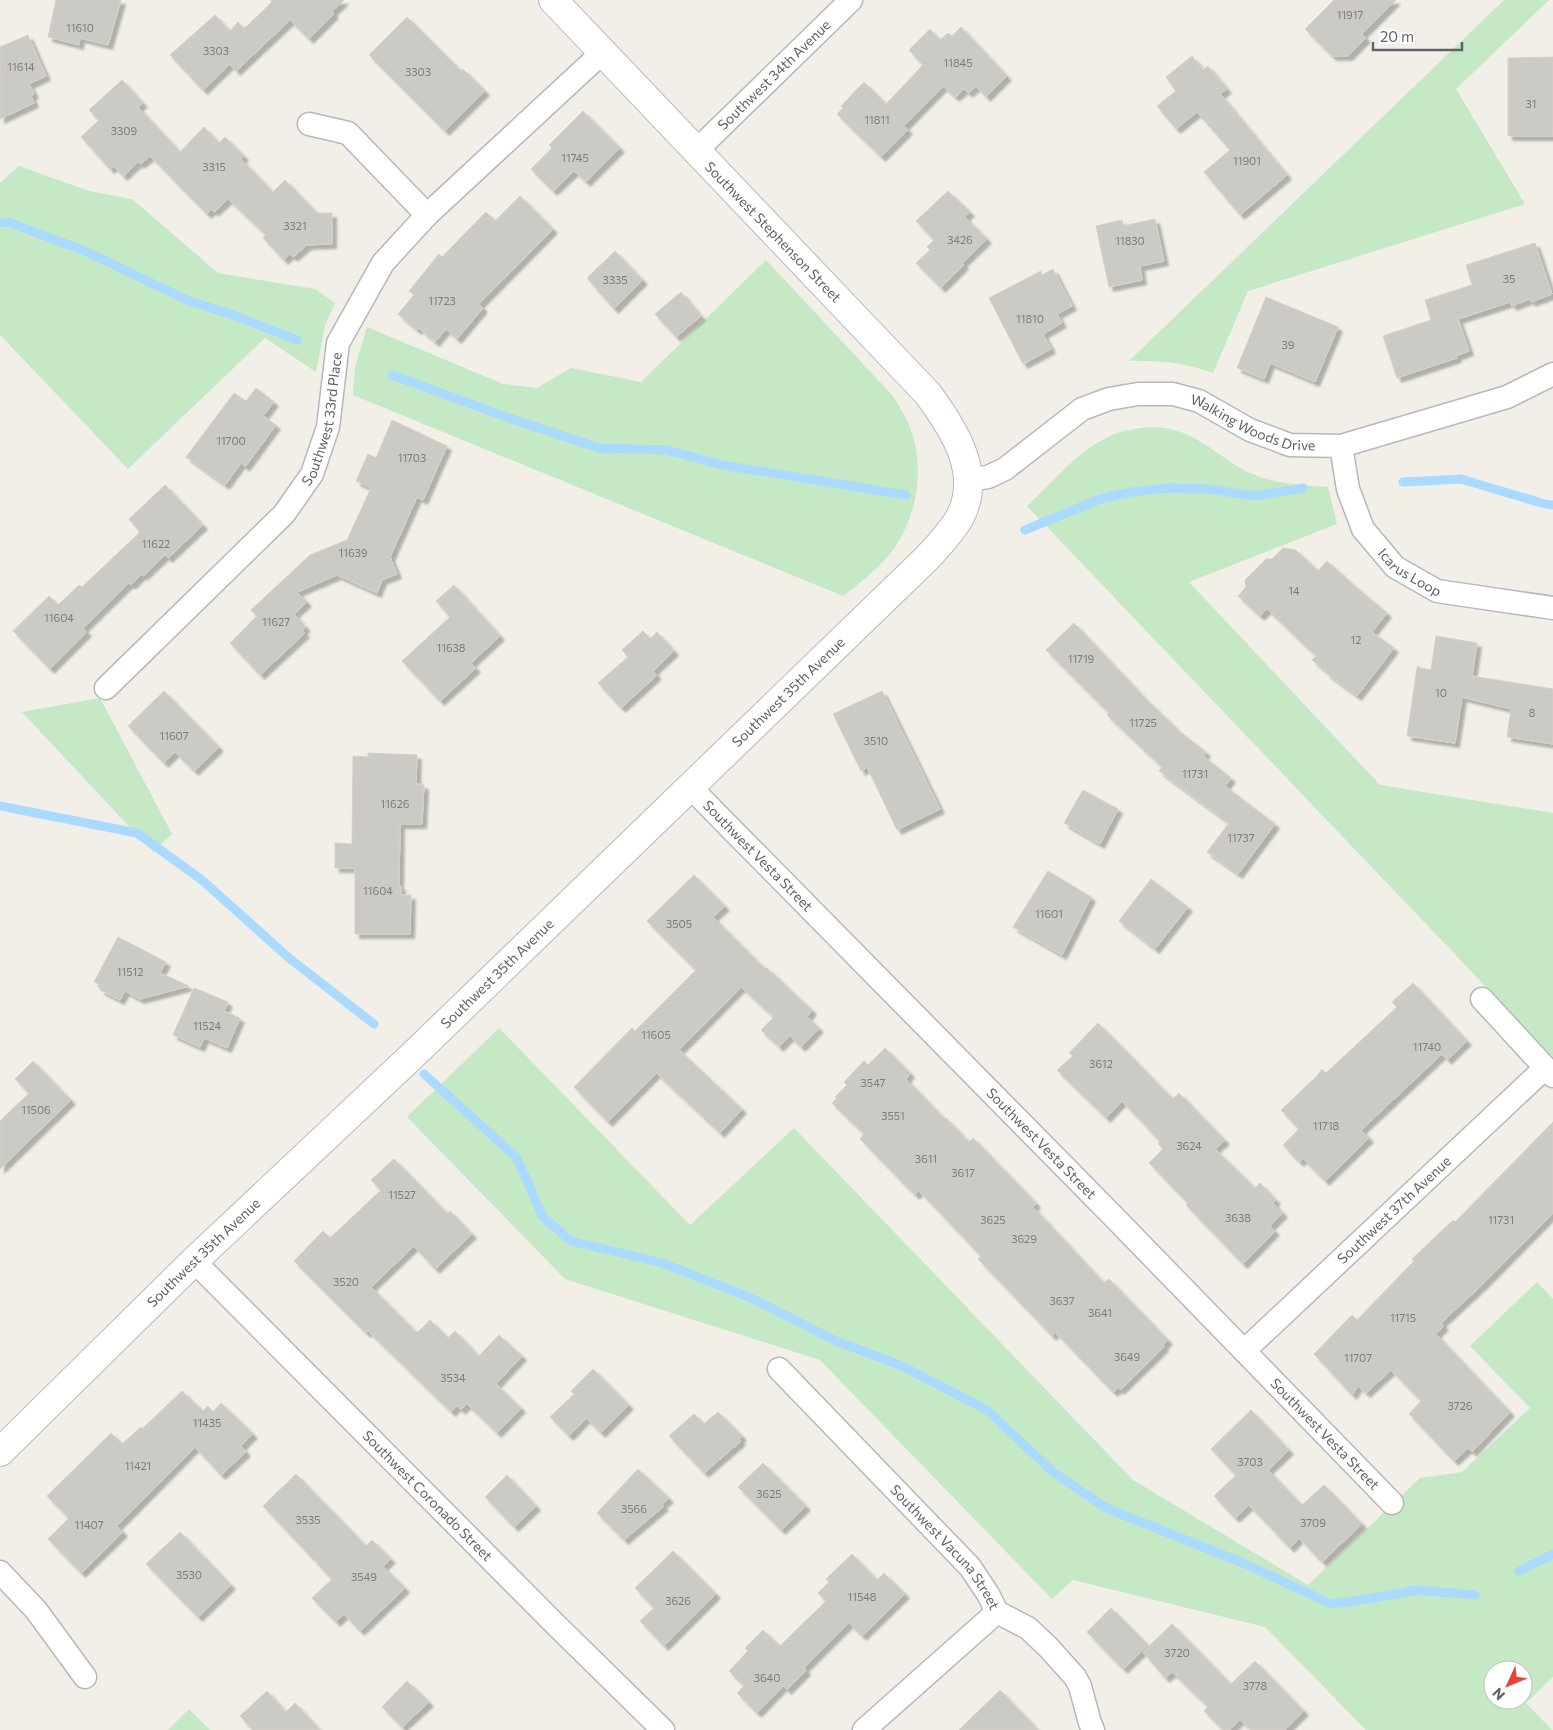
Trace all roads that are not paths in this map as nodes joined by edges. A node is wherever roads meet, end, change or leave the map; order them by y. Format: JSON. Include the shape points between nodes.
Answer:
{"nodes":[{"id":1,"x":553,"y":0,"type":"edge"},
{"id":2,"x":851,"y":0,"type":"edge"},
{"id":3,"x":603,"y":52,"type":"junction"},
{"id":4,"x":309,"y":124,"type":"dead end"},
{"id":5,"x":696,"y":151,"type":"junction"},
{"id":6,"x":427,"y":216,"type":"junction"},
{"id":7,"x":1553,"y":374,"type":"edge"},
{"id":8,"x":1341,"y":446,"type":"junction"},
{"id":9,"x":968,"y":480,"type":"junction"},
{"id":10,"x":1553,"y":608,"type":"edge"},
{"id":11,"x":106,"y":688,"type":"dead end"},
{"id":12,"x":690,"y":786,"type":"junction"},
{"id":13,"x":1482,"y":999,"type":"dead end"},
{"id":14,"x":1549,"y":1072,"type":"edge"},
{"id":15,"x":194,"y":1261,"type":"junction"},
{"id":16,"x":1244,"y":1351,"type":"junction"},
{"id":17,"x":779,"y":1368,"type":"dead end"},
{"id":18,"x":0,"y":1452,"type":"edge"},
{"id":19,"x":1392,"y":1503,"type":"dead end"},
{"id":20,"x":0,"y":1572,"type":"edge"},
{"id":21,"x":997,"y":1612,"type":"junction"},
{"id":22,"x":85,"y":1677,"type":"dead end"},
{"id":23,"x":663,"y":1730,"type":"edge"},
{"id":24,"x":864,"y":1730,"type":"edge"},
{"id":25,"x":1093,"y":1730,"type":"edge"}],
"edges":[{"from":1,"to":3,"type":"street","name":"Southwest Stephenson Street"},
{"from":2,"to":5,"type":"street","name":"Southwest 34th Avenue"},
{"from":3,"to":5,"type":"street","name":"Southwest Stephenson Street"},
{"from":3,"to":6,"type":"street","name":"Southwest 33rd Place"},
{"from":4,"to":6,"type":"street","via":[[348,133]]},
{"from":5,"to":9,"type":"street","name":"Southwest Stephenson Street","via":[[928,394],[959,442]]},
{"from":6,"to":11,"type":"street","name":"Southwest 33rd Place","via":[[383,263],[338,343],[328,427],[312,474],[284,514]]},
{"from":7,"to":8,"type":"street","name":"Walking Woods Drive","via":[[1507,397]]},
{"from":8,"to":9,"type":"street","name":"Walking Woods Drive","via":[[1290,445],[1250,430],[1200,401],[1173,394],[1138,394],[1109,399],[1082,409],[1005,469],[988,477]]},
{"from":8,"to":10,"type":"street","name":"Icarus Loop","via":[[1348,489],[1363,529],[1395,567],[1438,591]]},
{"from":9,"to":12,"type":"street","name":"Southwest 35th Avenue","via":[[968,495],[960,516],[931,554]]},
{"from":12,"to":15,"type":"street","name":"Southwest 35th Avenue","via":[[413,1055]]},
{"from":12,"to":16,"type":"street","name":"Southwest Vesta Street"},
{"from":13,"to":14,"type":"street"},
{"from":14,"to":16,"type":"street","name":"Southwest 37th Avenue"},
{"from":15,"to":18,"type":"street","name":"Southwest 35th Avenue"},
{"from":15,"to":23,"type":"street","name":"Southwest Coronado Street"},
{"from":16,"to":19,"type":"street","name":"Southwest Vesta Street"},
{"from":17,"to":21,"type":"street","name":"Southwest Vacuna Street","via":[[970,1567]]},
{"from":20,"to":22,"type":"street","via":[[36,1610]]},
{"from":21,"to":24,"type":"street"},
{"from":21,"to":25,"type":"street","name":"Southwest Vacuna Street","via":[[1028,1628],[1076,1677]]}]}
